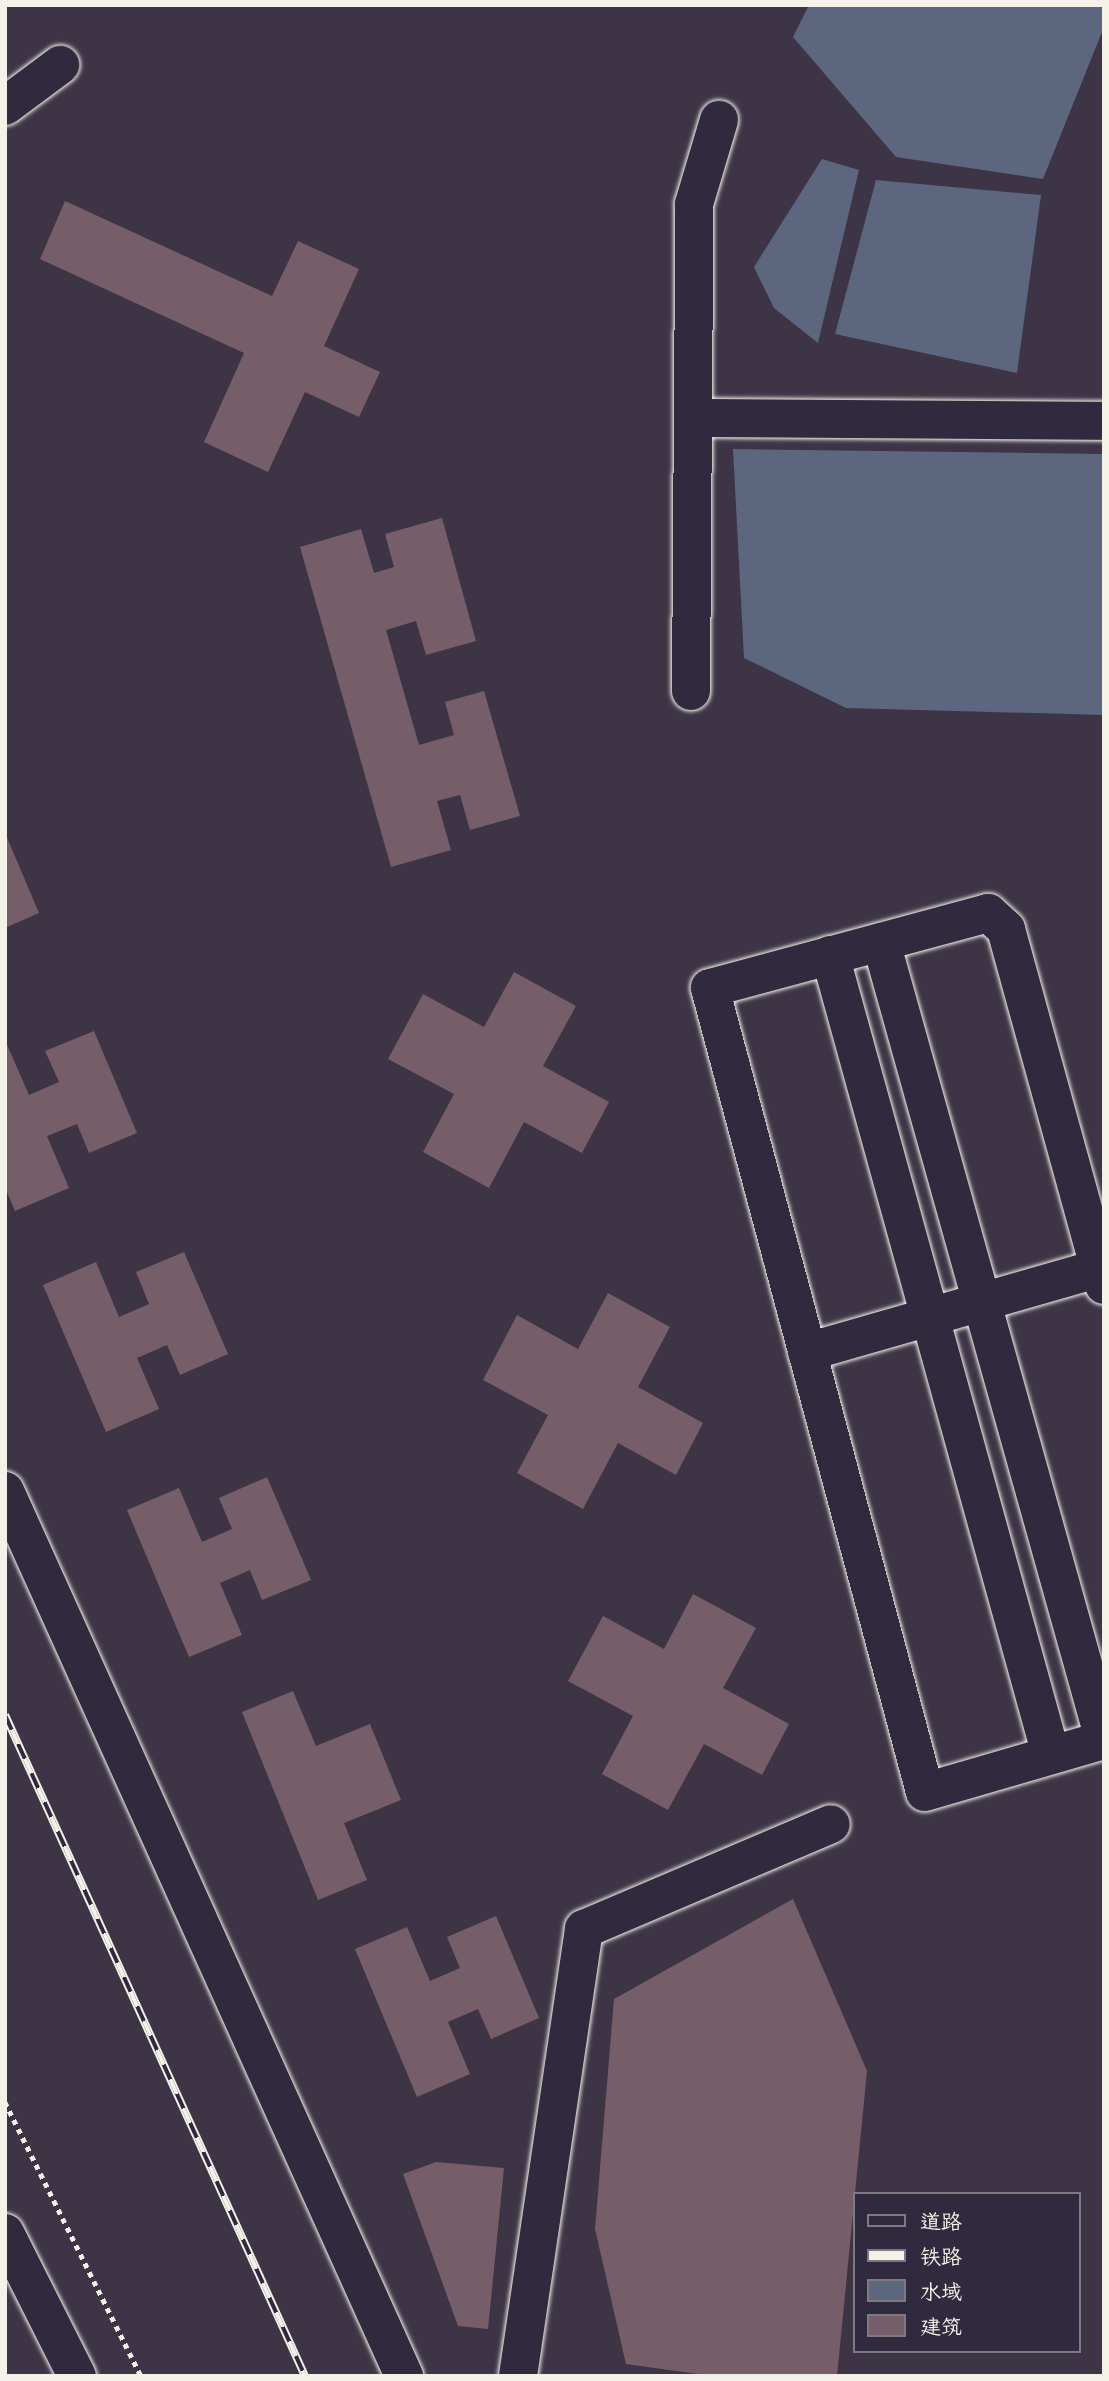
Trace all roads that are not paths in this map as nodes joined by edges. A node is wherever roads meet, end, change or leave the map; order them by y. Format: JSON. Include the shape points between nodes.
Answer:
{"nodes":[{"id":1,"x":60,"y":65,"type":"dead end"},
{"id":2,"x":5,"y":106,"type":"edge"},
{"id":3,"x":719,"y":120,"type":"dead end"},
{"id":4,"x":693,"y":418,"type":"junction"},
{"id":5,"x":1104,"y":421,"type":"edge"},
{"id":6,"x":691,"y":691,"type":"dead end"},
{"id":7,"x":881,"y":942,"type":"junction"},
{"id":8,"x":830,"y":956,"type":"junction"},
{"id":9,"x":1101,"y":1276,"type":"edge"},
{"id":10,"x":982,"y":1302,"type":"junction"},
{"id":11,"x":930,"y":1317,"type":"junction"},
{"id":12,"x":807,"y":1352,"type":"junction"},
{"id":13,"x":5,"y":1491,"type":"edge"},
{"id":14,"x":1104,"y":1740,"type":"edge"},
{"id":15,"x":1051,"y":1755,"type":"junction"},
{"id":16,"x":831,"y":1824,"type":"dead end"},
{"id":17,"x":5,"y":2233,"type":"edge"},
{"id":18,"x":77,"y":2376,"type":"edge"},
{"id":19,"x":404,"y":2376,"type":"edge"},
{"id":20,"x":519,"y":2376,"type":"edge"}],
"edges":[{"from":1,"to":2,"type":"main road"},
{"from":3,"to":4,"type":"main road","via":[[694,204]]},
{"from":4,"to":5,"type":"main road"},
{"from":4,"to":6,"type":"main road"},
{"from":7,"to":8,"type":"main road"},
{"from":7,"to":9,"type":"main road","via":[[988,912],[1006,929]]},
{"from":7,"to":10,"type":"main road"},
{"from":8,"to":11,"type":"main road"},
{"from":8,"to":12,"type":"main road","via":[[710,988]]},
{"from":9,"to":10,"type":"main road"},
{"from":10,"to":11,"type":"main road"},
{"from":10,"to":14,"type":"main road"},
{"from":11,"to":12,"type":"main road"},
{"from":11,"to":15,"type":"main road"},
{"from":12,"to":15,"type":"main road","via":[[925,1792]]},
{"from":13,"to":19,"type":"main road"},
{"from":14,"to":15,"type":"main road"},
{"from":16,"to":20,"type":"main road","via":[[584,1929]]},
{"from":17,"to":18,"type":"main road"}]}
